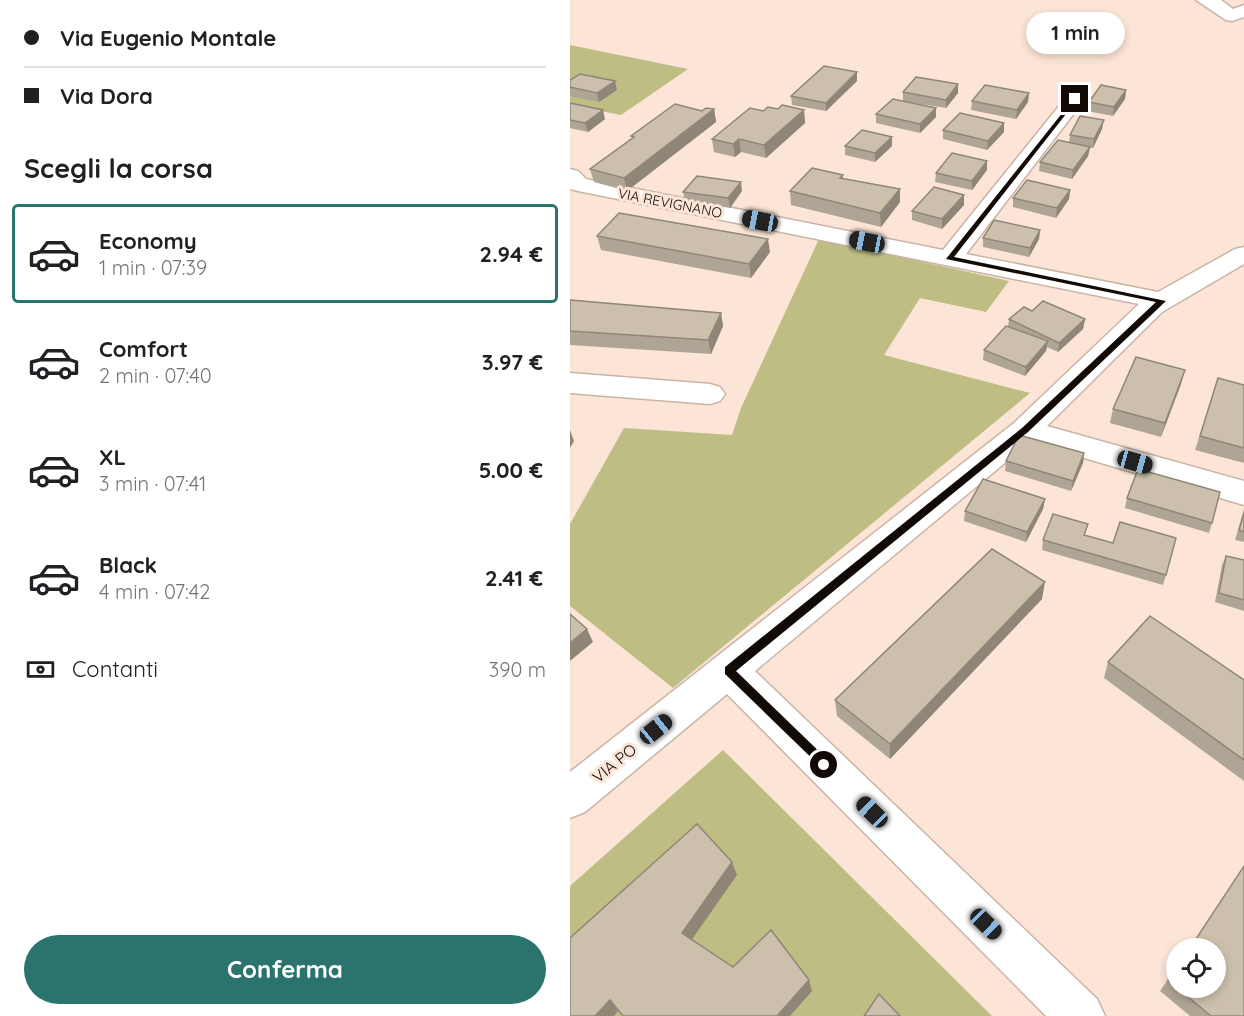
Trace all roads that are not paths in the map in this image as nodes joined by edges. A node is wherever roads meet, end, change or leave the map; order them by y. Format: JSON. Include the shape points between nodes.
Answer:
{"nodes":[{"id":1,"x":1204,"y":0,"type":"edge"},
{"id":2,"x":1240,"y":17,"type":"edge"},
{"id":3,"x":1075,"y":99,"type":"dead end"},
{"id":4,"x":570,"y":176,"type":"edge"},
{"id":5,"x":1244,"y":254,"type":"edge"},
{"id":6,"x":949,"y":259,"type":"junction"},
{"id":7,"x":1162,"y":301,"type":"junction"},
{"id":8,"x":570,"y":383,"type":"edge"},
{"id":9,"x":710,"y":394,"type":"dead end"},
{"id":10,"x":1025,"y":430,"type":"junction"},
{"id":11,"x":1244,"y":493,"type":"edge"},
{"id":12,"x":729,"y":670,"type":"junction"},
{"id":13,"x":570,"y":798,"type":"edge"},
{"id":14,"x":1080,"y":1016,"type":"edge"}],
"edges":[{"from":1,"to":2,"type":"street"},
{"from":3,"to":6,"type":"street"},
{"from":4,"to":6,"type":"street","name":"VIA REVIGNANO","via":[[579,184]]},
{"from":5,"to":7,"type":"street","name":"VIA PO"},
{"from":6,"to":7,"type":"street","name":"VIA REVIGNANO"},
{"from":7,"to":10,"type":"street","name":"VIA PO"},
{"from":8,"to":9,"type":"street"},
{"from":10,"to":11,"type":"street"},
{"from":10,"to":12,"type":"street","name":"VIA PO"},
{"from":12,"to":13,"type":"street","name":"VIA PO"},
{"from":12,"to":14,"type":"street"}]}
